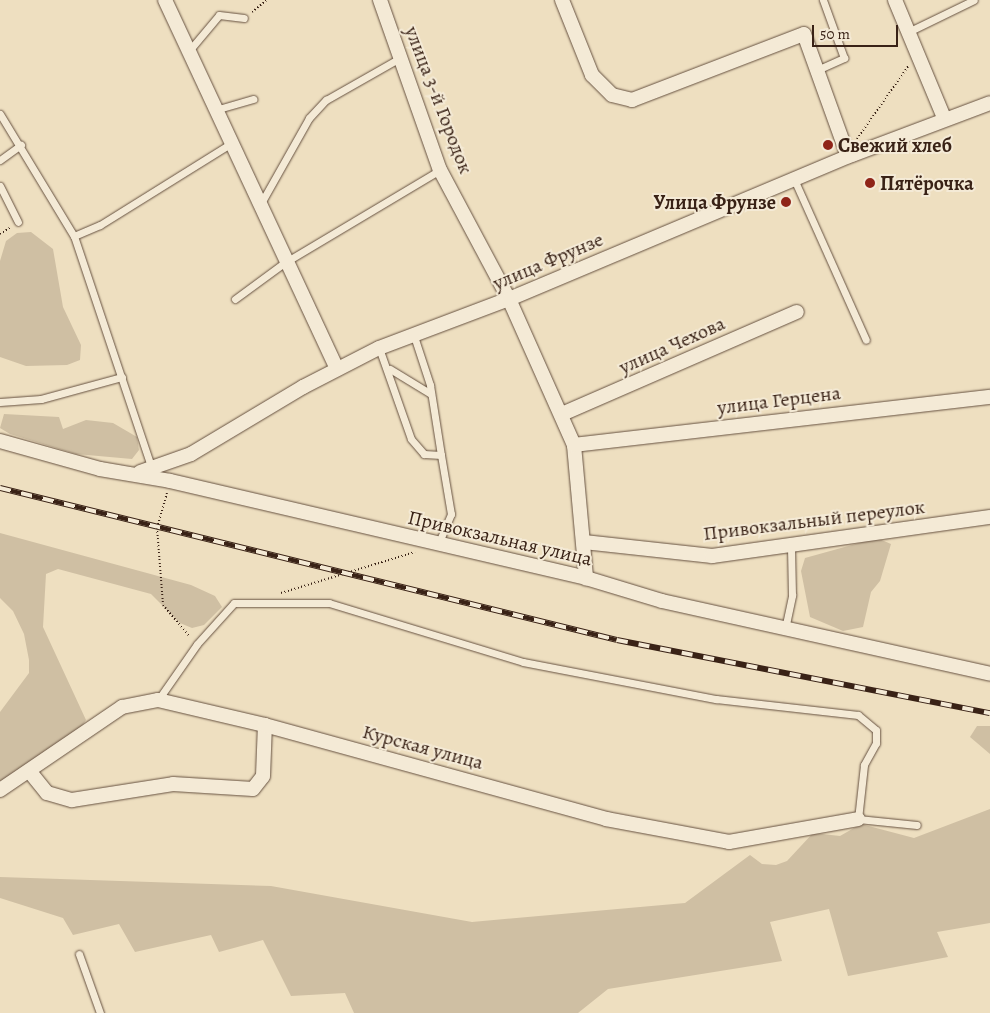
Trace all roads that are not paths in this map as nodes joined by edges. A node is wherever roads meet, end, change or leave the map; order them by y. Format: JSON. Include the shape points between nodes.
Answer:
{"nodes":[{"id":1,"x":165,"y":0,"type":"edge"},
{"id":2,"x":380,"y":0,"type":"edge"},
{"id":3,"x":562,"y":0,"type":"edge"},
{"id":4,"x":823,"y":0,"type":"edge"},
{"id":5,"x":895,"y":0,"type":"edge"},
{"id":6,"x":974,"y":0,"type":"edge"},
{"id":7,"x":244,"y":18,"type":"road end"},
{"id":8,"x":908,"y":32,"type":"junction"},
{"id":9,"x":188,"y":52,"type":"junction"},
{"id":10,"x":400,"y":58,"type":"junction"},
{"id":11,"x":817,"y":70,"type":"junction"},
{"id":12,"x":253,"y":99,"type":"dead end"},
{"id":13,"x":990,"y":103,"type":"edge"},
{"id":14,"x":215,"y":110,"type":"junction"},
{"id":15,"x":0,"y":114,"type":"edge"},
{"id":16,"x":944,"y":118,"type":"junction"},
{"id":17,"x":230,"y":144,"type":"junction"},
{"id":18,"x":21,"y":145,"type":"junction"},
{"id":19,"x":848,"y":156,"type":"junction"},
{"id":20,"x":0,"y":160,"type":"edge"},
{"id":21,"x":440,"y":170,"type":"junction"},
{"id":22,"x":794,"y":178,"type":"junction"},
{"id":23,"x":0,"y":186,"type":"edge"},
{"id":24,"x":259,"y":208,"type":"junction"},
{"id":25,"x":18,"y":222,"type":"road end"},
{"id":26,"x":74,"y":236,"type":"junction"},
{"id":27,"x":284,"y":263,"type":"junction"},
{"id":28,"x":235,"y":299,"type":"dead end"},
{"id":29,"x":509,"y":299,"type":"junction"},
{"id":30,"x":797,"y":312,"type":"dead end"},
{"id":31,"x":414,"y":336,"type":"junction"},
{"id":32,"x":866,"y":340,"type":"dead end"},
{"id":33,"x":379,"y":348,"type":"junction"},
{"id":34,"x":337,"y":368,"type":"junction"},
{"id":35,"x":390,"y":369,"type":"junction"},
{"id":36,"x":122,"y":377,"type":"junction"},
{"id":37,"x":431,"y":394,"type":"junction"},
{"id":38,"x":990,"y":397,"type":"edge"},
{"id":39,"x":0,"y":402,"type":"edge"},
{"id":40,"x":562,"y":414,"type":"junction"},
{"id":41,"x":0,"y":441,"type":"edge"},
{"id":42,"x":574,"y":445,"type":"junction"},
{"id":43,"x":441,"y":455,"type":"junction"},
{"id":44,"x":154,"y":474,"type":"junction"},
{"id":45,"x":990,"y":517,"type":"edge"},
{"id":46,"x":584,"y":542,"type":"junction"},
{"id":47,"x":438,"y":544,"type":"junction"},
{"id":48,"x":791,"y":546,"type":"junction"},
{"id":49,"x":586,"y":578,"type":"junction"},
{"id":50,"x":785,"y":629,"type":"junction"},
{"id":51,"x":990,"y":674,"type":"edge"},
{"id":52,"x":158,"y":700,"type":"junction"},
{"id":53,"x":265,"y":725,"type":"junction"},
{"id":54,"x":30,"y":772,"type":"junction"},
{"id":55,"x":0,"y":790,"type":"edge"},
{"id":56,"x":858,"y":819,"type":"junction"},
{"id":57,"x":917,"y":825,"type":"dead end"},
{"id":58,"x":79,"y":954,"type":"dead end"},
{"id":59,"x":100,"y":1013,"type":"edge"}],
"edges":[{"from":1,"to":9,"type":"street"},
{"from":2,"to":10,"type":"street","name":"улица 3-й Городок"},
{"from":3,"to":11,"type":"street","via":[[585,64],[612,95],[632,100],[804,34]]},
{"from":4,"to":11,"type":"lane","via":[[844,58]]},
{"from":5,"to":8,"type":"street"},
{"from":6,"to":8,"type":"lane"},
{"from":7,"to":9,"type":"lane","via":[[219,15]]},
{"from":8,"to":16,"type":"street"},
{"from":9,"to":14,"type":"street"},
{"from":10,"to":21,"type":"street","name":"улица 3-й Городок"},
{"from":10,"to":24,"type":"lane","via":[[326,100],[309,118]]},
{"from":11,"to":19,"type":"street"},
{"from":12,"to":14,"type":"lane"},
{"from":13,"to":16,"type":"street","name":"улица Фрунзе"},
{"from":14,"to":17,"type":"street"},
{"from":15,"to":18,"type":"lane"},
{"from":16,"to":19,"type":"street","name":"улица Фрунзе"},
{"from":17,"to":24,"type":"street"},
{"from":17,"to":26,"type":"lane","via":[[100,225]]},
{"from":18,"to":20,"type":"lane"},
{"from":18,"to":26,"type":"lane"},
{"from":19,"to":22,"type":"street","name":"улица Фрунзе"},
{"from":21,"to":27,"type":"lane"},
{"from":21,"to":29,"type":"street","name":"улица 3-й Городок"},
{"from":22,"to":29,"type":"street","name":"улица Фрунзе"},
{"from":22,"to":32,"type":"lane"},
{"from":23,"to":25,"type":"lane"},
{"from":24,"to":27,"type":"street"},
{"from":26,"to":36,"type":"lane"},
{"from":27,"to":28,"type":"lane"},
{"from":27,"to":34,"type":"street"},
{"from":29,"to":31,"type":"street","name":"улица Фрунзе"},
{"from":29,"to":40,"type":"street","name":"улица 3-й Городок"},
{"from":30,"to":40,"type":"street","name":"улица Чехова"},
{"from":31,"to":33,"type":"street","name":"улица Фрунзе"},
{"from":31,"to":37,"type":"lane"},
{"from":33,"to":34,"type":"street","name":"улица Фрунзе"},
{"from":33,"to":35,"type":"lane"},
{"from":34,"to":44,"type":"street","name":"улица Фрунзе"},
{"from":35,"to":37,"type":"lane"},
{"from":35,"to":43,"type":"lane","via":[[411,439],[424,454]]},
{"from":36,"to":39,"type":"lane","via":[[41,399]]},
{"from":36,"to":44,"type":"lane"},
{"from":37,"to":43,"type":"lane"},
{"from":38,"to":42,"type":"street","name":"улица Герцена"},
{"from":40,"to":42,"type":"street","name":"улица 3-й Городок"},
{"from":41,"to":44,"type":"street","name":"Привокзальная улица","via":[[132,474]]},
{"from":42,"to":46,"type":"street","name":"улица 3-й Городок"},
{"from":43,"to":47,"type":"lane","via":[[452,514]]},
{"from":44,"to":47,"type":"street","name":"Привокзальная улица","via":[[170,481]]},
{"from":45,"to":48,"type":"street","name":"Привокзальный переулок"},
{"from":46,"to":48,"type":"street","name":"Привокзальный переулок","via":[[712,556]]},
{"from":46,"to":49,"type":"street","name":"улица 3-й Городок"},
{"from":47,"to":49,"type":"street","name":"Привокзальная улица"},
{"from":48,"to":50,"type":"lane","via":[[792,595]]},
{"from":49,"to":50,"type":"street","name":"Привокзальная улица"},
{"from":50,"to":51,"type":"street","name":"Привокзальная улица"},
{"from":52,"to":53,"type":"street","name":"Курская улица"},
{"from":52,"to":54,"type":"street","name":"Курская улица","via":[[122,707]]},
{"from":52,"to":56,"type":"lane","via":[[197,644],[234,603],[257,600],[329,603],[523,662],[716,699],[858,715],[876,730],[876,743],[864,765]]},
{"from":53,"to":54,"type":"street","via":[[263,776],[253,788],[173,784],[72,800],[47,794]]},
{"from":53,"to":56,"type":"street","name":"Курская улица","via":[[606,819],[729,842]]},
{"from":54,"to":55,"type":"street","name":"Курская улица"},
{"from":56,"to":57,"type":"lane"},
{"from":58,"to":59,"type":"lane"}]}
